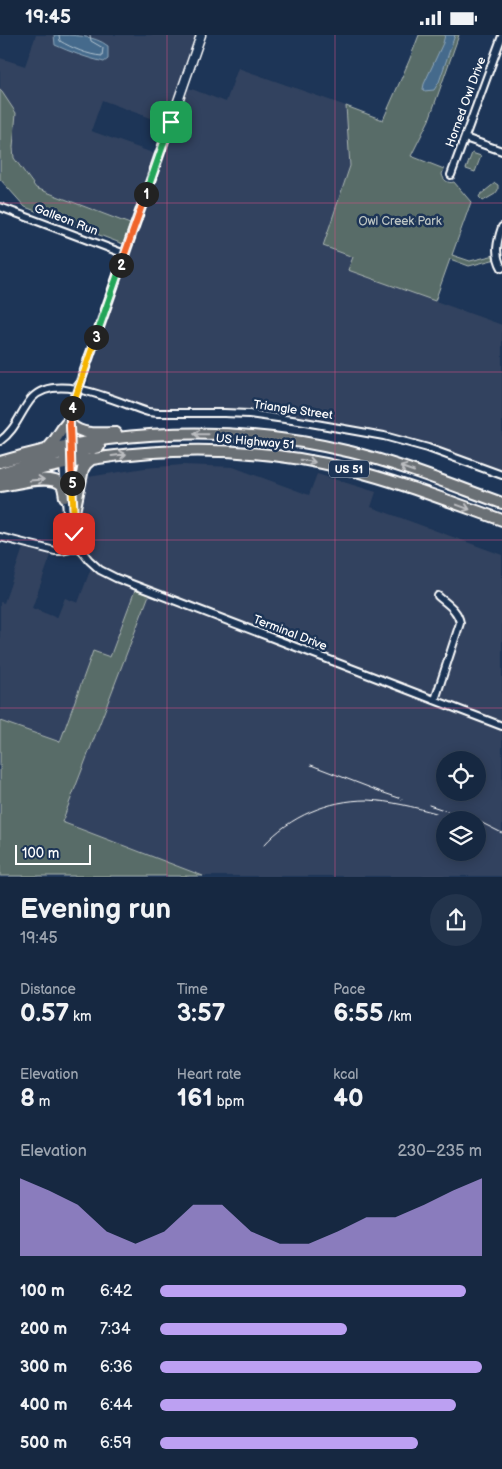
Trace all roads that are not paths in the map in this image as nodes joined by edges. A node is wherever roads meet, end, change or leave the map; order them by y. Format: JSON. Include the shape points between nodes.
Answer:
{"nodes":[{"id":1,"x":201,"y":35,"type":"edge"},
{"id":2,"x":502,"y":36,"type":"edge"},
{"id":3,"x":465,"y":138,"type":"junction"},
{"id":4,"x":502,"y":151,"type":"edge"},
{"id":5,"x":451,"y":175,"type":"dead end"},
{"id":6,"x":0,"y":207,"type":"edge"},
{"id":7,"x":502,"y":227,"type":"edge"},
{"id":8,"x":125,"y":254,"type":"junction"},
{"id":9,"x":502,"y":267,"type":"edge"},
{"id":10,"x":78,"y":389,"type":"junction"},
{"id":11,"x":68,"y":421,"type":"junction"},
{"id":12,"x":150,"y":435,"type":"junction"},
{"id":13,"x":0,"y":441,"type":"edge"},
{"id":14,"x":47,"y":450,"type":"junction"},
{"id":15,"x":66,"y":454,"type":"junction"},
{"id":16,"x":93,"y":458,"type":"junction"},
{"id":17,"x":0,"y":462,"type":"edge"},
{"id":18,"x":0,"y":473,"type":"edge"},
{"id":19,"x":502,"y":475,"type":"edge"},
{"id":20,"x":0,"y":480,"type":"edge"},
{"id":21,"x":0,"y":486,"type":"edge"},
{"id":22,"x":65,"y":497,"type":"junction"},
{"id":23,"x":502,"y":503,"type":"edge"},
{"id":24,"x":74,"y":512,"type":"junction"},
{"id":25,"x":502,"y":521,"type":"edge"},
{"id":26,"x":74,"y":534,"type":"junction"},
{"id":27,"x":0,"y":537,"type":"edge"},
{"id":28,"x":79,"y":547,"type":"junction"},
{"id":29,"x":438,"y":596,"type":"dead end"},
{"id":30,"x":435,"y":700,"type":"junction"},
{"id":31,"x":502,"y":726,"type":"edge"}],
"edges":[{"from":1,"to":8,"type":"street"},
{"from":2,"to":3,"type":"street","name":"Horned Owl Drive"},
{"from":3,"to":4,"type":"street"},
{"from":3,"to":5,"type":"street","name":"Horned Owl Drive"},
{"from":6,"to":8,"type":"street","name":"Galleon Run"},
{"from":7,"to":9,"type":"street","via":[[496,247]]},
{"from":8,"to":10,"type":"street"},
{"from":10,"to":11,"type":"street"},
{"from":10,"to":13,"type":"street","name":"Triangle Street","via":[[54,388],[39,392],[11,432]]},
{"from":10,"to":19,"type":"street","name":"Triangle Street","via":[[148,412],[249,414],[384,436]]},
{"from":11,"to":12,"type":"main road","via":[[78,431],[88,433]]},
{"from":11,"to":14,"type":"main road"},
{"from":11,"to":15,"type":"street"},
{"from":12,"to":15,"type":"main road"},
{"from":23,"to":12,"type":"main road","name":"US Highway 51","number":"US 51","one_way":true,"via":[[396,465],[329,447],[237,435]]},
{"from":14,"to":15,"type":"main road","number":"US 51"},
{"from":14,"to":17,"type":"main road","number":"US 51"},
{"from":15,"to":16,"type":"main road","name":"US Highway 51","number":"US 51"},
{"from":15,"to":18,"type":"main road"},
{"from":15,"to":20,"type":"main road","name":"US Highway 51","number":"US 51"},
{"from":15,"to":22,"type":"street","name":"Terminal Drive"},
{"from":15,"to":24,"type":"street","name":"Terminal Drive"},
{"from":16,"to":24,"type":"main road","via":[[83,469]]},
{"from":16,"to":25,"type":"main road","name":"US Highway 51","number":"US 51","one_way":true,"via":[[210,451],[302,459],[390,481]]},
{"from":21,"to":22,"type":"main road","one_way":true,"via":[[33,480],[51,481],[63,486]]},
{"from":22,"to":26,"type":"street","name":"Terminal Drive","via":[[68,525]]},
{"from":24,"to":26,"type":"street","name":"Terminal Drive"},
{"from":26,"to":28,"type":"street","name":"Terminal Drive"},
{"from":27,"to":28,"type":"street","via":[[55,551]]},
{"from":28,"to":30,"type":"street","name":"Terminal Drive","via":[[95,566],[116,578]]},
{"from":29,"to":30,"type":"street","via":[[458,615],[460,623]]},
{"from":30,"to":31,"type":"street","name":"Terminal Drive"}]}
